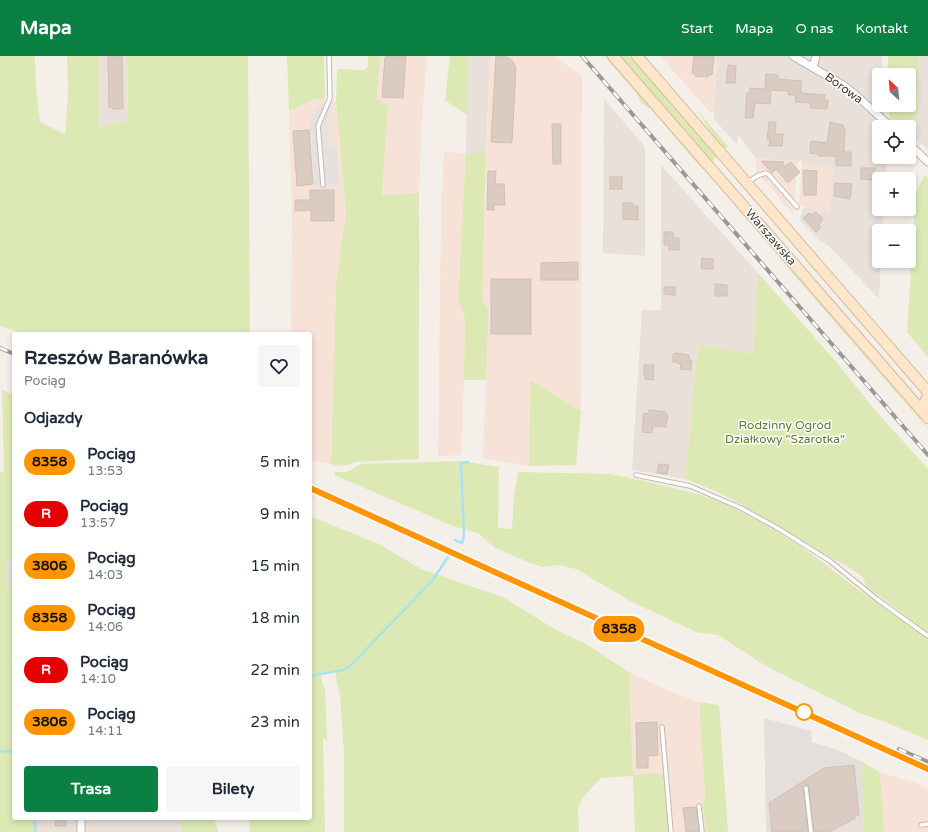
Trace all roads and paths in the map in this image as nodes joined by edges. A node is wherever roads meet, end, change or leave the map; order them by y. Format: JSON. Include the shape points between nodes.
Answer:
{"nodes":[{"id":1,"x":329,"y":56,"type":"edge"},
{"id":2,"x":613,"y":56,"type":"edge"},
{"id":3,"x":793,"y":56,"type":"edge"},
{"id":4,"x":816,"y":56,"type":"edge"},
{"id":5,"x":639,"y":57,"type":"edge"},
{"id":6,"x":813,"y":67,"type":"junction"},
{"id":7,"x":883,"y":120,"type":"edge"},
{"id":8,"x":916,"y":151,"type":"edge"},
{"id":9,"x":928,"y":162,"type":"edge"},
{"id":10,"x":747,"y":183,"type":"junction"},
{"id":11,"x":323,"y":185,"type":"dead end"},
{"id":12,"x":797,"y":207,"type":"dead end"},
{"id":13,"x":928,"y":393,"type":"edge"},
{"id":14,"x":926,"y":413,"type":"edge"},
{"id":15,"x":636,"y":475,"type":"dead end"},
{"id":16,"x":928,"y":636,"type":"edge"},
{"id":17,"x":662,"y":727,"type":"dead end"},
{"id":18,"x":806,"y":788,"type":"dead end"},
{"id":19,"x":700,"y":806,"type":"dead end"},
{"id":20,"x":81,"y":820,"type":"edge"},
{"id":21,"x":928,"y":824,"type":"edge"},
{"id":22,"x":921,"y":825,"type":"dead end"},
{"id":23,"x":81,"y":832,"type":"edge"},
{"id":24,"x":671,"y":832,"type":"edge"},
{"id":25,"x":702,"y":832,"type":"edge"},
{"id":26,"x":811,"y":832,"type":"edge"}],
"edges":[{"from":1,"to":11,"type":"lane","via":[[330,98],[318,126]]},
{"from":2,"to":14,"type":"main road","name":"Warszawska"},
{"from":3,"to":6,"type":"street","name":"Borowa"},
{"from":4,"to":6,"type":"street"},
{"from":5,"to":10,"type":"main road","name":"Warszawska"},
{"from":6,"to":7,"type":"street","name":"Borowa","via":[[852,92]]},
{"from":8,"to":9,"type":"street"},
{"from":10,"to":12,"type":"lane","via":[[766,173]]},
{"from":10,"to":13,"type":"main road","name":"Warszawska"},
{"from":13,"to":14,"type":"main road"},
{"from":15,"to":16,"type":"lane","via":[[690,486],[741,508],[772,525],[830,561]]},
{"from":17,"to":24,"type":"lane"},
{"from":18,"to":26,"type":"lane"},
{"from":19,"to":25,"type":"lane"},
{"from":20,"to":23,"type":"street"},
{"from":21,"to":22,"type":"lane"}]}
